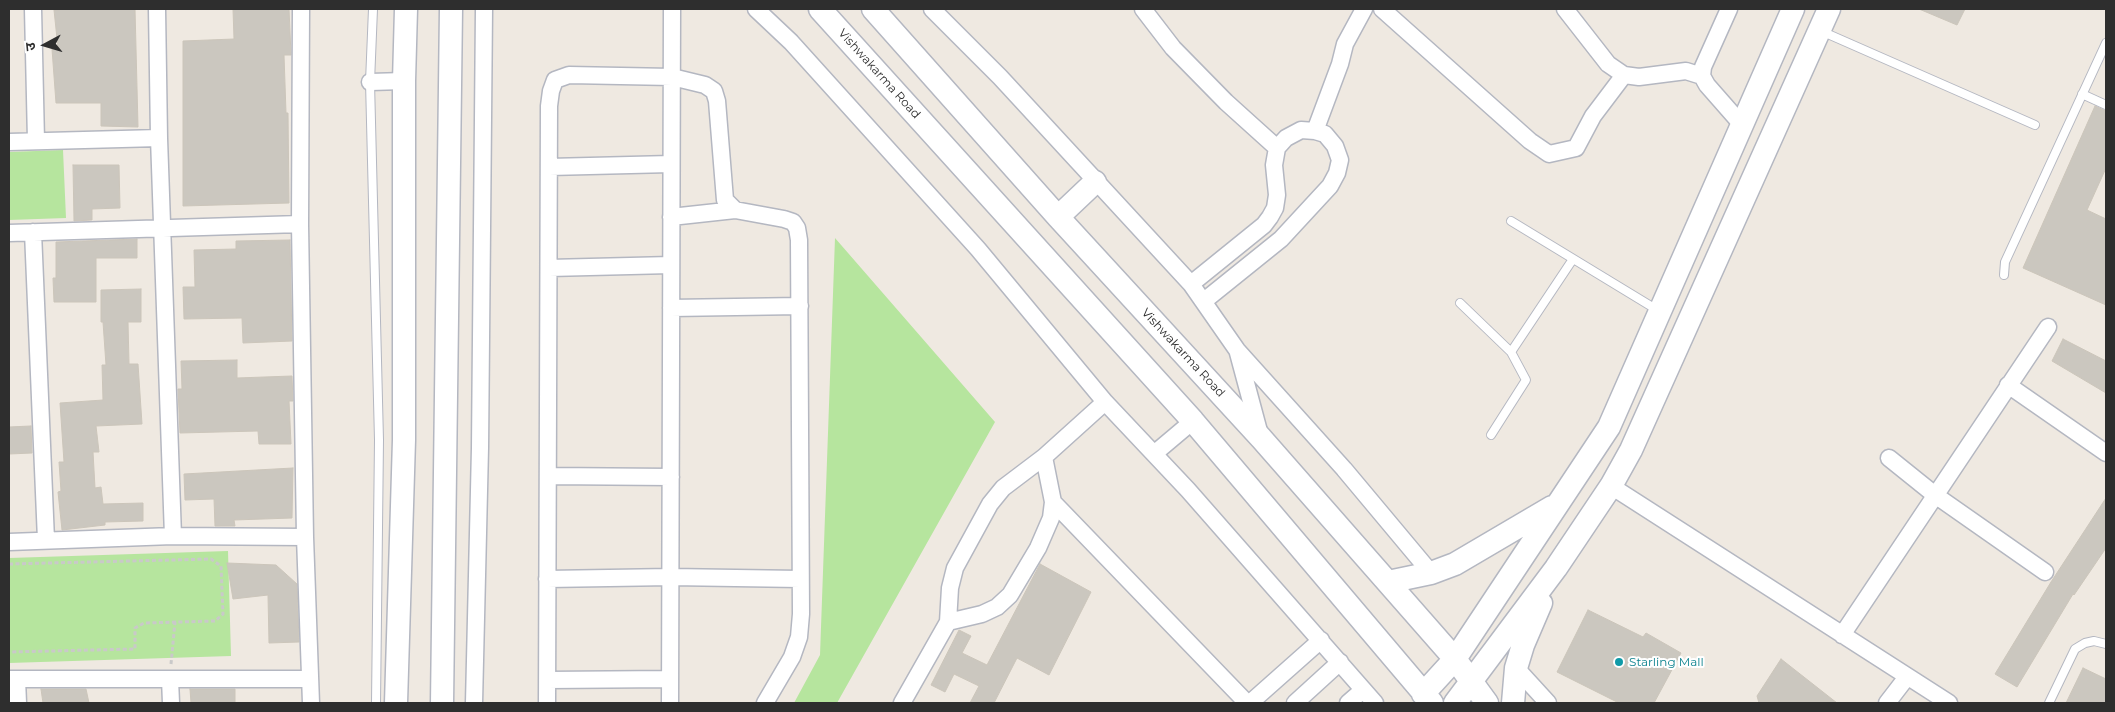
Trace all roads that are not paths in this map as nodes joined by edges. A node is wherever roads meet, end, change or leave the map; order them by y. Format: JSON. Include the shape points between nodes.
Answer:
{"nodes":[{"id":1,"x":33,"y":9,"type":"edge"},
{"id":2,"x":158,"y":9,"type":"edge"},
{"id":3,"x":301,"y":9,"type":"edge"},
{"id":4,"x":373,"y":9,"type":"edge"},
{"id":5,"x":406,"y":9,"type":"edge"},
{"id":6,"x":451,"y":9,"type":"edge"},
{"id":7,"x":484,"y":9,"type":"edge"},
{"id":8,"x":672,"y":9,"type":"edge"},
{"id":9,"x":756,"y":9,"type":"edge"},
{"id":10,"x":820,"y":9,"type":"edge"},
{"id":11,"x":873,"y":9,"type":"edge"},
{"id":12,"x":932,"y":9,"type":"edge"},
{"id":13,"x":1143,"y":9,"type":"edge"},
{"id":14,"x":1364,"y":9,"type":"edge"},
{"id":15,"x":1382,"y":9,"type":"edge"},
{"id":16,"x":1565,"y":9,"type":"edge"},
{"id":17,"x":1729,"y":9,"type":"edge"},
{"id":18,"x":1793,"y":9,"type":"edge"},
{"id":19,"x":1829,"y":9,"type":"edge"},
{"id":20,"x":1820,"y":30,"type":"junction"},
{"id":21,"x":2106,"y":43,"type":"edge"},
{"id":22,"x":1624,"y":75,"type":"junction"},
{"id":23,"x":1702,"y":76,"type":"junction"},
{"id":24,"x":672,"y":77,"type":"junction"},
{"id":25,"x":404,"y":81,"type":"junction"},
{"id":26,"x":370,"y":82,"type":"junction"},
{"id":27,"x":2082,"y":94,"type":"junction"},
{"id":28,"x":2106,"y":105,"type":"edge"},
{"id":29,"x":2035,"y":125,"type":"dead end"},
{"id":30,"x":1743,"y":126,"type":"junction"},
{"id":31,"x":1315,"y":131,"type":"junction"},
{"id":32,"x":159,"y":138,"type":"junction"},
{"id":33,"x":36,"y":141,"type":"junction"},
{"id":34,"x":9,"y":142,"type":"edge"},
{"id":35,"x":1277,"y":148,"type":"junction"},
{"id":36,"x":671,"y":164,"type":"junction"},
{"id":37,"x":549,"y":167,"type":"junction"},
{"id":38,"x":1095,"y":182,"type":"junction"},
{"id":39,"x":735,"y":210,"type":"junction"},
{"id":40,"x":671,"y":217,"type":"junction"},
{"id":41,"x":1058,"y":217,"type":"junction"},
{"id":42,"x":1511,"y":221,"type":"dead end"},
{"id":43,"x":300,"y":224,"type":"junction"},
{"id":44,"x":162,"y":228,"type":"junction"},
{"id":45,"x":9,"y":232,"type":"edge"},
{"id":46,"x":33,"y":232,"type":"junction"},
{"id":47,"x":1573,"y":259,"type":"junction"},
{"id":48,"x":671,"y":265,"type":"junction"},
{"id":49,"x":549,"y":268,"type":"junction"},
{"id":50,"x":2004,"y":275,"type":"dead end"},
{"id":51,"x":1191,"y":284,"type":"junction"},
{"id":52,"x":1204,"y":301,"type":"junction"},
{"id":53,"x":1460,"y":302,"type":"dead end"},
{"id":54,"x":800,"y":306,"type":"junction"},
{"id":55,"x":672,"y":308,"type":"junction"},
{"id":56,"x":1660,"y":312,"type":"junction"},
{"id":57,"x":2048,"y":327,"type":"dead end"},
{"id":58,"x":1237,"y":350,"type":"junction"},
{"id":59,"x":1512,"y":352,"type":"junction"},
{"id":60,"x":2008,"y":385,"type":"junction"},
{"id":61,"x":1105,"y":402,"type":"junction"},
{"id":62,"x":1193,"y":422,"type":"junction"},
{"id":63,"x":1491,"y":435,"type":"dead end"},
{"id":64,"x":1261,"y":438,"type":"junction"},
{"id":65,"x":1155,"y":453,"type":"junction"},
{"id":66,"x":2106,"y":454,"type":"edge"},
{"id":67,"x":1044,"y":457,"type":"junction"},
{"id":68,"x":1889,"y":458,"type":"dead end"},
{"id":69,"x":548,"y":476,"type":"junction"},
{"id":70,"x":671,"y":477,"type":"junction"},
{"id":71,"x":1611,"y":486,"type":"junction"},
{"id":72,"x":1935,"y":495,"type":"junction"},
{"id":73,"x":1053,"y":502,"type":"junction"},
{"id":74,"x":1557,"y":504,"type":"junction"},
{"id":75,"x":173,"y":536,"type":"junction"},
{"id":76,"x":305,"y":536,"type":"junction"},
{"id":77,"x":46,"y":540,"type":"junction"},
{"id":78,"x":9,"y":542,"type":"edge"},
{"id":79,"x":1556,"y":568,"type":"junction"},
{"id":80,"x":2045,"y":572,"type":"dead end"},
{"id":81,"x":1431,"y":573,"type":"junction"},
{"id":82,"x":671,"y":577,"type":"junction"},
{"id":83,"x":800,"y":579,"type":"junction"},
{"id":84,"x":548,"y":580,"type":"junction"},
{"id":85,"x":1388,"y":582,"type":"junction"},
{"id":86,"x":948,"y":622,"type":"junction"},
{"id":87,"x":1842,"y":635,"type":"junction"},
{"id":88,"x":1321,"y":640,"type":"junction"},
{"id":89,"x":2106,"y":643,"type":"edge"},
{"id":90,"x":1455,"y":659,"type":"junction"},
{"id":91,"x":1340,"y":662,"type":"junction"},
{"id":92,"x":1516,"y":668,"type":"junction"},
{"id":93,"x":1907,"y":677,"type":"junction"},
{"id":94,"x":13,"y":679,"type":"edge"},
{"id":95,"x":170,"y":679,"type":"junction"},
{"id":96,"x":310,"y":679,"type":"junction"},
{"id":97,"x":670,"y":679,"type":"junction"},
{"id":98,"x":547,"y":680,"type":"junction"},
{"id":99,"x":1472,"y":681,"type":"junction"},
{"id":100,"x":1363,"y":690,"type":"junction"},
{"id":101,"x":1428,"y":699,"type":"edge"},
{"id":102,"x":18,"y":703,"type":"edge"},
{"id":103,"x":171,"y":703,"type":"edge"},
{"id":104,"x":311,"y":703,"type":"edge"},
{"id":105,"x":376,"y":703,"type":"edge"},
{"id":106,"x":396,"y":703,"type":"edge"},
{"id":107,"x":442,"y":703,"type":"edge"},
{"id":108,"x":474,"y":703,"type":"edge"},
{"id":109,"x":547,"y":703,"type":"edge"},
{"id":110,"x":670,"y":703,"type":"edge"},
{"id":111,"x":765,"y":703,"type":"edge"},
{"id":112,"x":902,"y":703,"type":"edge"},
{"id":113,"x":1248,"y":703,"type":"edge"},
{"id":114,"x":1295,"y":703,"type":"edge"},
{"id":115,"x":1348,"y":703,"type":"edge"},
{"id":116,"x":1374,"y":703,"type":"edge"},
{"id":117,"x":1455,"y":703,"type":"edge"},
{"id":118,"x":1487,"y":703,"type":"edge"},
{"id":119,"x":1513,"y":703,"type":"edge"},
{"id":120,"x":1548,"y":703,"type":"edge"},
{"id":121,"x":1887,"y":703,"type":"edge"},
{"id":122,"x":1949,"y":703,"type":"edge"},
{"id":123,"x":2049,"y":703,"type":"edge"}],
"edges":[{"from":1,"to":33,"type":"street"},
{"from":2,"to":32,"type":"street"},
{"from":3,"to":43,"type":"street"},
{"from":4,"to":26,"type":"lane"},
{"from":5,"to":25,"type":"street"},
{"from":6,"to":107,"type":"street"},
{"from":7,"to":108,"type":"street"},
{"from":8,"to":24,"type":"street"},
{"from":9,"to":61,"type":"street","via":[[790,42],[978,249]]},
{"from":10,"to":62,"type":"street","name":"Vishwakarma Road"},
{"from":11,"to":41,"type":"street","name":"Vishwakarma Road"},
{"from":12,"to":38,"type":"street","via":[[1000,77]]},
{"from":13,"to":35,"type":"street","via":[[1173,48]]},
{"from":14,"to":31,"type":"street","via":[[1345,44]]},
{"from":15,"to":22,"type":"street","via":[[1530,141],[1549,154],[1576,148],[1592,116]]},
{"from":16,"to":22,"type":"street","via":[[1608,64]]},
{"from":17,"to":23,"type":"street"},
{"from":18,"to":30,"type":"street"},
{"from":19,"to":20,"type":"street"},
{"from":20,"to":29,"type":"lane"},
{"from":20,"to":71,"type":"street","via":[[1631,450]]},
{"from":21,"to":27,"type":"lane"},
{"from":22,"to":23,"type":"street","via":[[1639,77],[1686,71]]},
{"from":23,"to":30,"type":"street"},
{"from":24,"to":36,"type":"street"},
{"from":24,"to":37,"type":"street","via":[[570,75],[555,80],[549,106]]},
{"from":24,"to":39,"type":"street","via":[[705,85],[714,91],[723,190],[725,200]]},
{"from":25,"to":26,"type":"street"},
{"from":25,"to":106,"type":"street","via":[[404,440]]},
{"from":26,"to":105,"type":"lane","via":[[379,440]]},
{"from":27,"to":28,"type":"lane"},
{"from":27,"to":50,"type":"lane","via":[[2005,262]]},
{"from":30,"to":56,"type":"street"},
{"from":31,"to":35,"type":"street","via":[[1301,130],[1286,138]]},
{"from":31,"to":52,"type":"street","via":[[1325,134],[1335,146],[1340,160],[1330,186],[1280,239]]},
{"from":32,"to":33,"type":"street"},
{"from":32,"to":44,"type":"street"},
{"from":33,"to":34,"type":"street"},
{"from":35,"to":51,"type":"street","via":[[1274,165],[1277,195],[1270,217]]},
{"from":36,"to":37,"type":"street"},
{"from":36,"to":40,"type":"street"},
{"from":37,"to":49,"type":"street"},
{"from":38,"to":41,"type":"street"},
{"from":38,"to":51,"type":"street"},
{"from":39,"to":40,"type":"street"},
{"from":39,"to":54,"type":"street","via":[[793,222],[799,240]]},
{"from":40,"to":48,"type":"street"},
{"from":41,"to":64,"type":"street","name":"Vishwakarma Road"},
{"from":42,"to":47,"type":"lane"},
{"from":43,"to":44,"type":"street"},
{"from":43,"to":76,"type":"street"},
{"from":44,"to":46,"type":"street"},
{"from":44,"to":75,"type":"street"},
{"from":45,"to":46,"type":"street"},
{"from":46,"to":77,"type":"street"},
{"from":47,"to":56,"type":"lane"},
{"from":47,"to":59,"type":"lane"},
{"from":48,"to":49,"type":"street"},
{"from":48,"to":55,"type":"street"},
{"from":49,"to":69,"type":"street"},
{"from":51,"to":52,"type":"street"},
{"from":52,"to":58,"type":"street"},
{"from":53,"to":59,"type":"lane"},
{"from":54,"to":55,"type":"street"},
{"from":54,"to":83,"type":"street"},
{"from":55,"to":70,"type":"street"},
{"from":56,"to":74,"type":"street","via":[[1609,427]]},
{"from":57,"to":60,"type":"street"},
{"from":58,"to":64,"type":"street"},
{"from":58,"to":81,"type":"street","via":[[1344,469]]},
{"from":59,"to":63,"type":"lane","via":[[1526,380]]},
{"from":60,"to":66,"type":"street"},
{"from":60,"to":72,"type":"street"},
{"from":61,"to":65,"type":"street"},
{"from":61,"to":67,"type":"street"},
{"from":62,"to":65,"type":"street"},
{"from":62,"to":101,"type":"street","name":"Vishwakarma Road"},
{"from":64,"to":85,"type":"street","name":"Vishwakarma Road"},
{"from":65,"to":88,"type":"street"},
{"from":67,"to":73,"type":"street"},
{"from":67,"to":86,"type":"street","via":[[1003,488],[990,504],[955,568]]},
{"from":68,"to":72,"type":"street"},
{"from":69,"to":70,"type":"street"},
{"from":69,"to":84,"type":"street"},
{"from":70,"to":82,"type":"street"},
{"from":71,"to":79,"type":"street"},
{"from":71,"to":87,"type":"street"},
{"from":72,"to":80,"type":"street"},
{"from":72,"to":87,"type":"street"},
{"from":73,"to":86,"type":"street","via":[[1051,518],[1038,548],[1010,595],[998,607],[982,614]]},
{"from":73,"to":113,"type":"street"},
{"from":74,"to":81,"type":"street","via":[[1475,554]]},
{"from":74,"to":90,"type":"street"},
{"from":75,"to":76,"type":"street"},
{"from":75,"to":77,"type":"street"},
{"from":76,"to":96,"type":"street"},
{"from":77,"to":78,"type":"street"},
{"from":79,"to":92,"type":"street"},
{"from":79,"to":99,"type":"street"},
{"from":81,"to":85,"type":"street"},
{"from":82,"to":83,"type":"street"},
{"from":82,"to":84,"type":"street"},
{"from":82,"to":97,"type":"street"},
{"from":83,"to":111,"type":"street","via":[[799,637],[792,657]]},
{"from":84,"to":98,"type":"street"},
{"from":85,"to":90,"type":"street","name":"Vishwakarma Road"},
{"from":86,"to":112,"type":"street"},
{"from":87,"to":93,"type":"street"},
{"from":88,"to":91,"type":"street"},
{"from":88,"to":113,"type":"street"},
{"from":89,"to":123,"type":"lane","via":[[2094,641],[2075,649]]},
{"from":90,"to":99,"type":"street","name":"Vishwakarma Road"},
{"from":90,"to":101,"type":"street"},
{"from":91,"to":100,"type":"street"},
{"from":91,"to":114,"type":"street"},
{"from":92,"to":119,"type":"street"},
{"from":92,"to":120,"type":"street"},
{"from":93,"to":121,"type":"street"},
{"from":93,"to":122,"type":"street"},
{"from":94,"to":95,"type":"street"},
{"from":94,"to":102,"type":"street"},
{"from":95,"to":96,"type":"street"},
{"from":95,"to":103,"type":"street"},
{"from":96,"to":104,"type":"street"},
{"from":97,"to":98,"type":"street"},
{"from":97,"to":110,"type":"street"},
{"from":98,"to":109,"type":"street"},
{"from":99,"to":117,"type":"street"},
{"from":99,"to":118,"type":"street","name":"Vishwakarma Road"},
{"from":100,"to":115,"type":"street"},
{"from":100,"to":116,"type":"street"}]}
